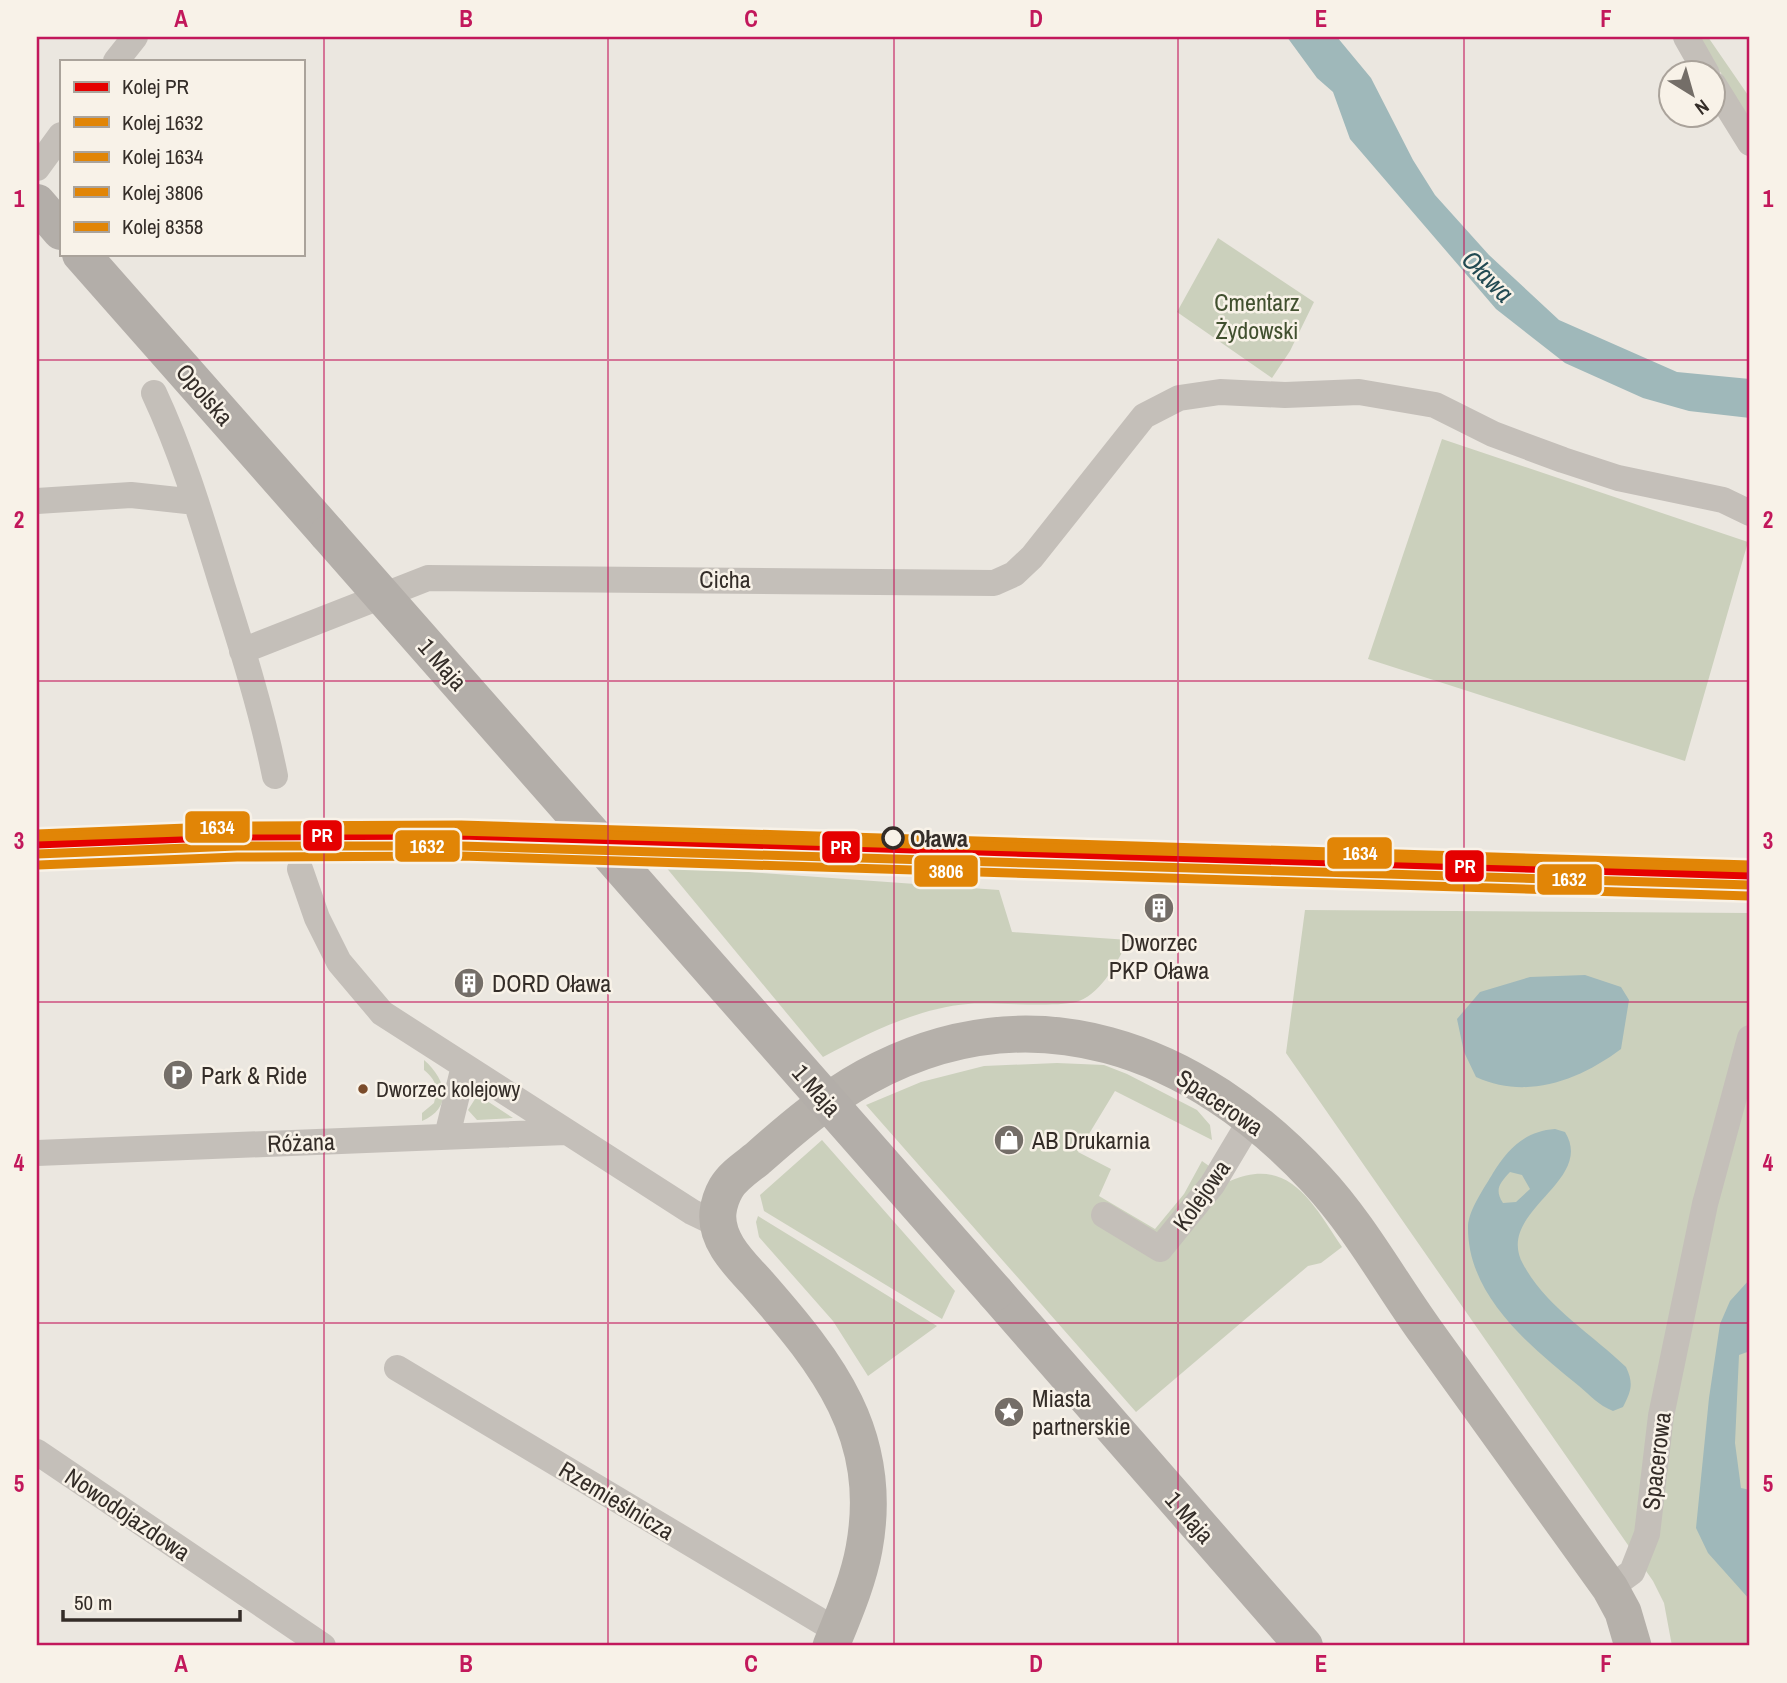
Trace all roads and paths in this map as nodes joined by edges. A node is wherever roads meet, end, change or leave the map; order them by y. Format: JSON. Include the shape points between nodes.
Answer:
{"nodes":[{"id":1,"x":135,"y":37,"type":"edge"},
{"id":2,"x":1686,"y":37,"type":"edge"},
{"id":3,"x":117,"y":60,"type":"edge"},
{"id":4,"x":1699,"y":60,"type":"edge"},
{"id":5,"x":1728,"y":109,"type":"edge"},
{"id":6,"x":60,"y":136,"type":"edge"},
{"id":7,"x":1750,"y":143,"type":"edge"},
{"id":8,"x":37,"y":168,"type":"edge"},
{"id":9,"x":37,"y":203,"type":"edge"},
{"id":10,"x":60,"y":230,"type":"edge"},
{"id":11,"x":83,"y":256,"type":"edge"},
{"id":12,"x":154,"y":393,"type":"dead end"},
{"id":13,"x":37,"y":501,"type":"edge"},
{"id":14,"x":196,"y":502,"type":"junction"},
{"id":15,"x":1750,"y":513,"type":"edge"},
{"id":16,"x":328,"y":534,"type":"joint"},
{"id":17,"x":243,"y":651,"type":"junction"},
{"id":18,"x":275,"y":776,"type":"dead end"},
{"id":19,"x":300,"y":869,"type":"dead end"},
{"id":20,"x":1750,"y":1038,"type":"edge"},
{"id":21,"x":464,"y":1066,"type":"junction"},
{"id":22,"x":1252,"y":1118,"type":"junction"},
{"id":23,"x":566,"y":1132,"type":"junction"},
{"id":24,"x":447,"y":1136,"type":"junction"},
{"id":25,"x":37,"y":1153,"type":"edge"},
{"id":26,"x":1104,"y":1215,"type":"dead end"},
{"id":27,"x":726,"y":1240,"type":"junction"},
{"id":28,"x":397,"y":1368,"type":"dead end"},
{"id":29,"x":37,"y":1452,"type":"edge"},
{"id":30,"x":1611,"y":1588,"type":"junction"},
{"id":31,"x":834,"y":1639,"type":"edge"},
{"id":32,"x":323,"y":1646,"type":"edge"},
{"id":33,"x":1304,"y":1646,"type":"edge"},
{"id":34,"x":1633,"y":1646,"type":"edge"}],
"edges":[{"from":1,"to":3,"type":"street"},
{"from":2,"to":4,"type":"street"},
{"from":5,"to":7,"type":"street"},
{"from":6,"to":8,"type":"street"},
{"from":9,"to":10,"type":"main road"},
{"from":11,"to":16,"type":"main road","name":"Opolska"},
{"from":12,"to":14,"type":"street"},
{"from":13,"to":14,"type":"street","via":[[131,495]]},
{"from":14,"to":17,"type":"street"},
{"from":15,"to":17,"type":"street","name":"Cicha","via":[[1723,500],[1618,478],[1563,460],[1493,434],[1435,405],[1389,395],[1220,392],[1179,398],[1144,416],[1032,557],[1014,574],[994,583],[428,578]]},
{"from":16,"to":33,"type":"main road","name":"1 Maja","bridge":true},
{"from":17,"to":18,"type":"street"},
{"from":19,"to":21,"type":"street","via":[[339,962],[372,1003]]},
{"from":20,"to":30,"type":"street","name":"Spacerowa","via":[[1704,1204],[1661,1416],[1647,1534],[1632,1572]]},
{"from":21,"to":23,"type":"street"},
{"from":21,"to":24,"type":"street"},
{"from":22,"to":26,"type":"street","name":"Kolejowa","via":[[1212,1185],[1160,1249]]},
{"from":22,"to":27,"type":"street","name":"Spacerowa","via":[[1197,1081],[1119,1045],[1029,1035],[967,1042],[882,1068],[811,1113],[732,1180],[720,1203]]},
{"from":22,"to":30,"type":"street","name":"Spacerowa","via":[[1320,1182]]},
{"from":23,"to":24,"type":"street","name":"Różana"},
{"from":23,"to":27,"type":"street","via":[[704,1220]]},
{"from":24,"to":25,"type":"street","name":"Różana"},
{"from":27,"to":31,"type":"street","via":[[819,1357],[857,1435],[867,1479],[863,1552]]},
{"from":28,"to":31,"type":"street","name":"Rzemieślnicza"},
{"from":29,"to":32,"type":"street","name":"Nowodojazdowa"},
{"from":30,"to":34,"type":"street","name":"Spacerowa"}]}
